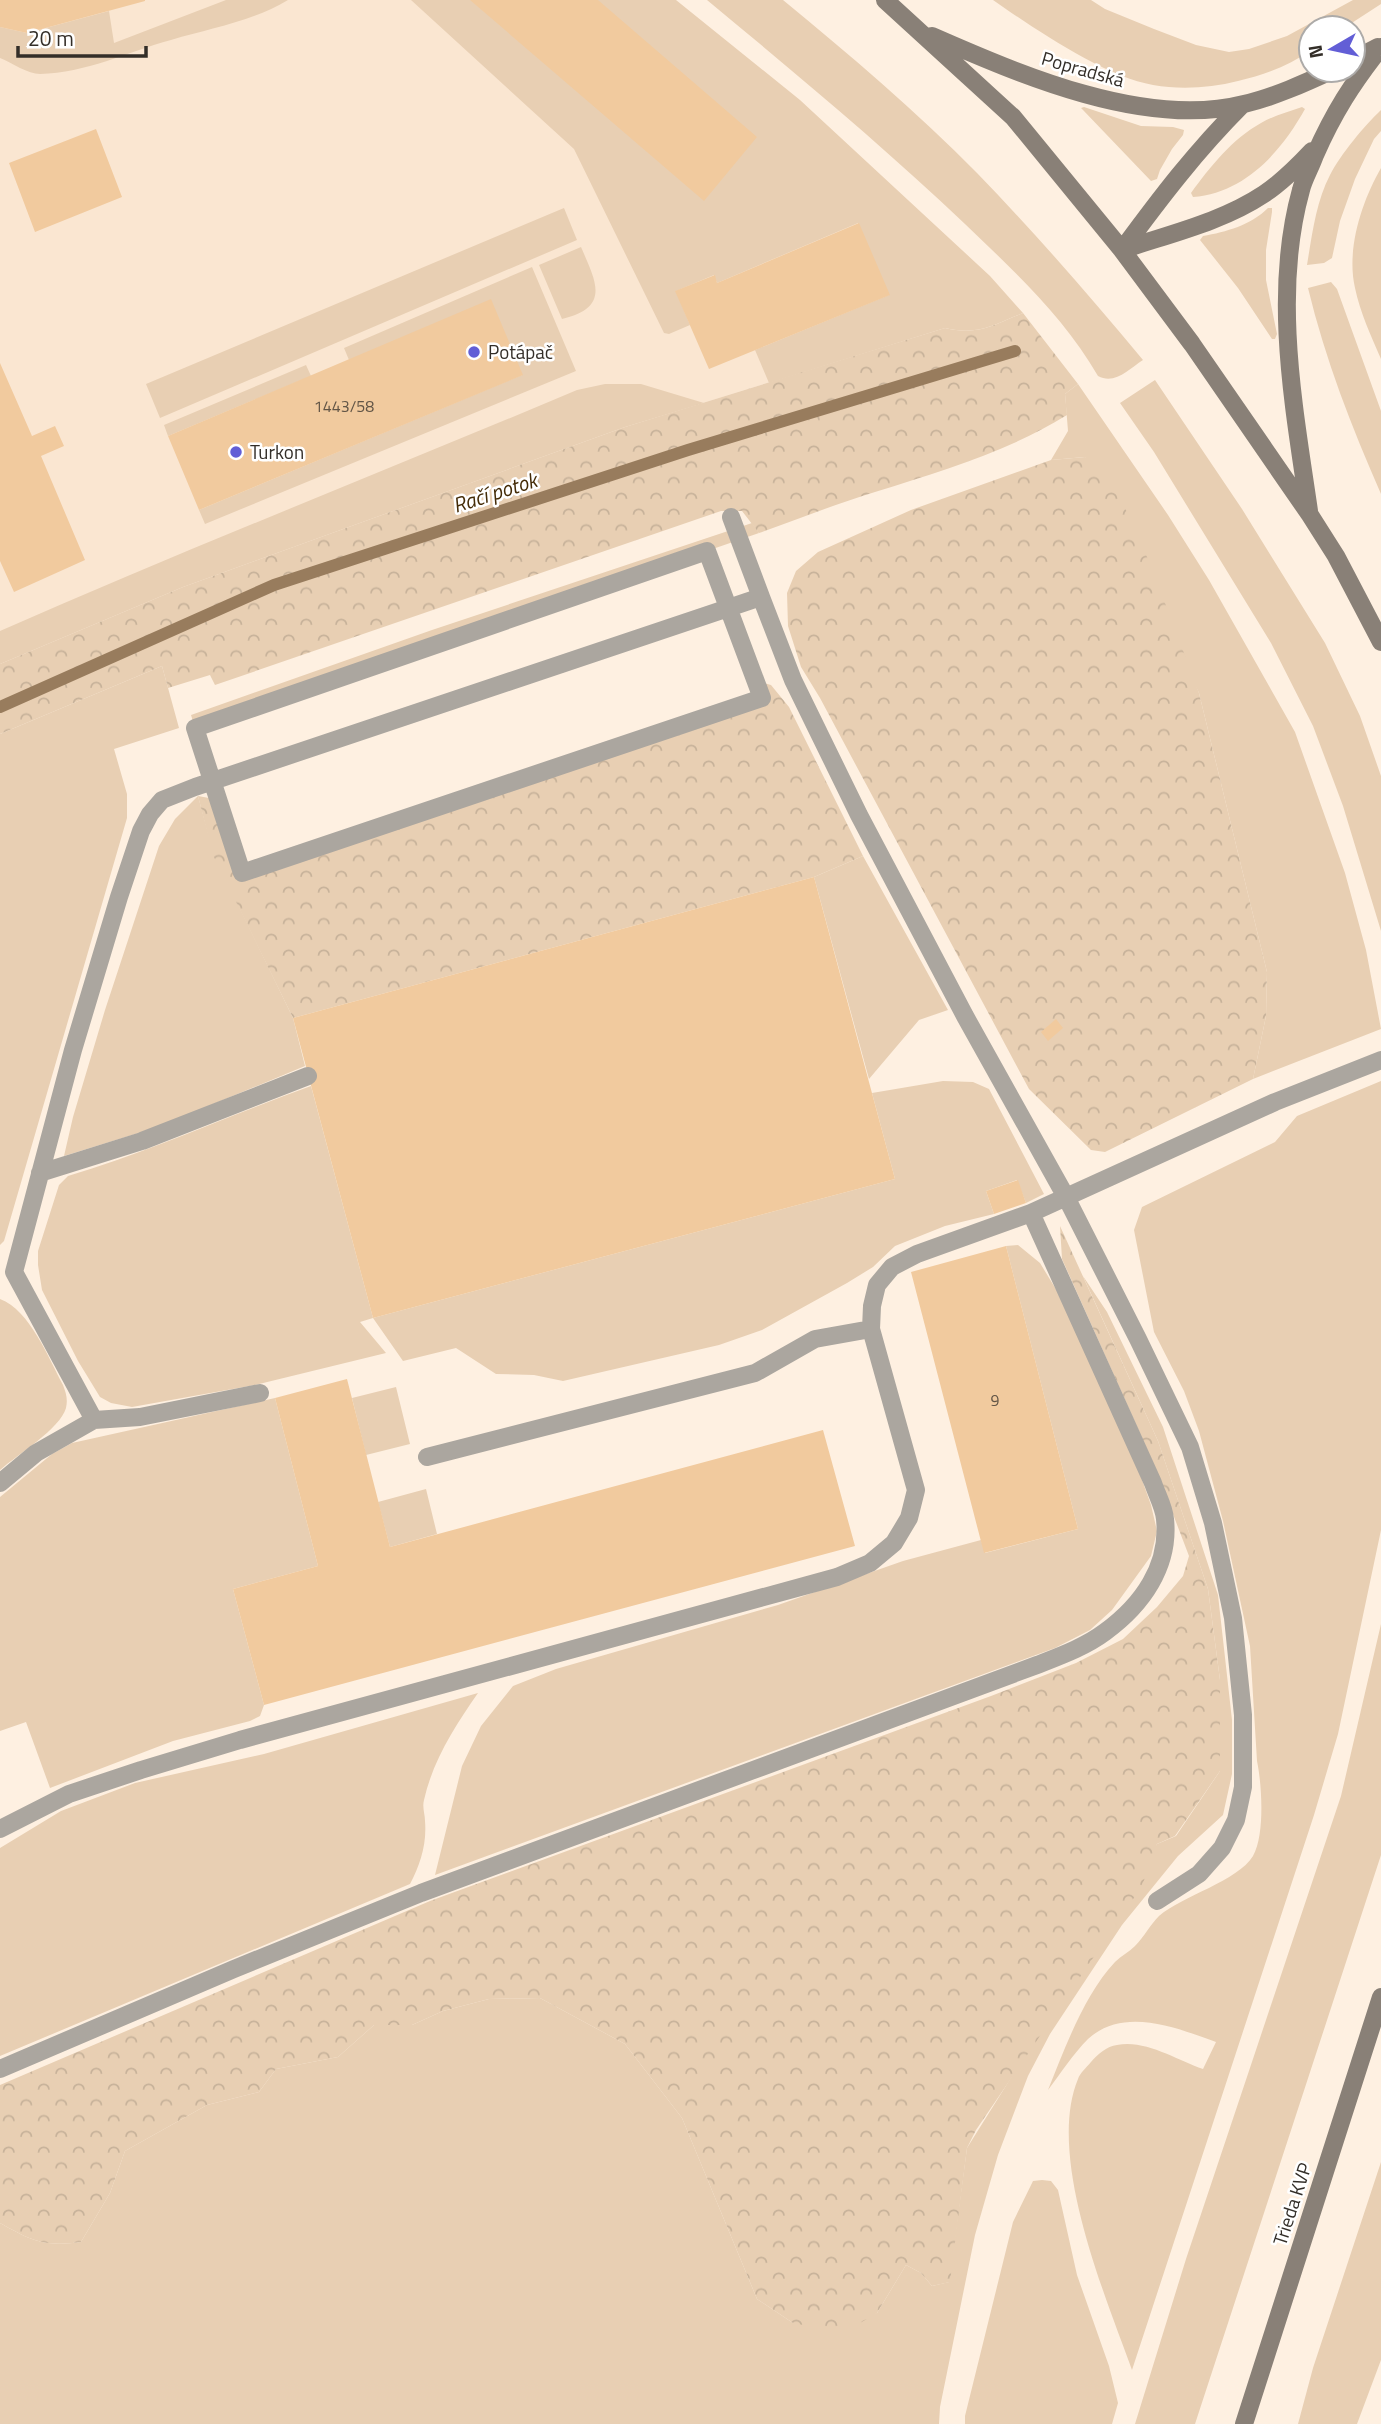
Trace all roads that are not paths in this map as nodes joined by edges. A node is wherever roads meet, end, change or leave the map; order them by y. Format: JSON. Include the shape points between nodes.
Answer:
{"nodes":[{"id":1,"x":885,"y":0,"type":"edge"},
{"id":2,"x":920,"y":30,"type":"junction"},
{"id":3,"x":1381,"y":46,"type":"edge"},
{"id":4,"x":1297,"y":84,"type":"edge"},
{"id":5,"x":1243,"y":104,"type":"junction"},
{"id":6,"x":1322,"y":141,"type":"junction"},
{"id":7,"x":1122,"y":250,"type":"junction"},
{"id":8,"x":1310,"y":515,"type":"junction"},
{"id":9,"x":732,"y":517,"type":"dead end"},
{"id":10,"x":761,"y":597,"type":"junction"},
{"id":11,"x":729,"y":608,"type":"junction"},
{"id":12,"x":1381,"y":642,"type":"edge"},
{"id":13,"x":212,"y":781,"type":"junction"},
{"id":14,"x":1381,"y":1060,"type":"edge"},
{"id":15,"x":308,"y":1076,"type":"dead end"},
{"id":16,"x":40,"y":1173,"type":"junction"},
{"id":17,"x":1066,"y":1198,"type":"junction"},
{"id":18,"x":1031,"y":1213,"type":"junction"},
{"id":19,"x":7,"y":1275,"type":"edge"},
{"id":20,"x":871,"y":1329,"type":"junction"},
{"id":21,"x":260,"y":1393,"type":"dead end"},
{"id":22,"x":94,"y":1420,"type":"junction"},
{"id":23,"x":426,"y":1457,"type":"dead end"},
{"id":24,"x":0,"y":1483,"type":"edge"},
{"id":25,"x":0,"y":1829,"type":"edge"},
{"id":26,"x":1157,"y":1901,"type":"dead end"},
{"id":27,"x":1381,"y":1997,"type":"edge"},
{"id":28,"x":0,"y":2069,"type":"edge"},
{"id":29,"x":1244,"y":2424,"type":"edge"}],
"edges":[{"from":1,"to":2,"type":"street","name":"Popradská"},
{"from":2,"to":5,"type":"street","name":"Popradská","via":[[1000,66],[1071,90],[1189,111]]},
{"from":2,"to":7,"type":"street","name":"Popradská","via":[[1013,117]]},
{"from":3,"to":6,"type":"street","via":[[1335,111]]},
{"from":4,"to":5,"type":"street","name":"Popradská"},
{"from":5,"to":7,"type":"street","name":"Popradská","via":[[1170,184]]},
{"from":6,"to":7,"type":"street","via":[[1295,170],[1244,205]]},
{"from":6,"to":8,"type":"street","via":[[1302,187],[1293,225],[1288,290],[1291,382]]},
{"from":7,"to":8,"type":"street","name":"Popradská"},
{"from":8,"to":12,"type":"street"},
{"from":9,"to":10,"type":"lane"},
{"from":10,"to":11,"type":"lane"},
{"from":10,"to":17,"type":"lane","via":[[793,680],[859,816]]},
{"from":11,"to":13,"type":"lane"},
{"from":11,"to":13,"type":"lane","via":[[707,551],[195,728]]},
{"from":11,"to":13,"type":"lane","via":[[762,698],[242,873]]},
{"from":13,"to":16,"type":"lane","via":[[162,800],[141,831]]},
{"from":14,"to":17,"type":"lane","via":[[1241,1116]]},
{"from":15,"to":16,"type":"lane","via":[[142,1141]]},
{"from":16,"to":19,"type":"lane"},
{"from":17,"to":18,"type":"lane"},
{"from":17,"to":26,"type":"lane","via":[[1190,1447],[1213,1524],[1233,1618],[1243,1716],[1243,1787],[1236,1820],[1222,1848],[1199,1874]]},
{"from":18,"to":20,"type":"lane","via":[[892,1266],[877,1284]]},
{"from":18,"to":28,"type":"lane","via":[[1165,1516],[1166,1547],[1160,1569],[1146,1593],[1105,1633],[1037,1665],[421,1893]]},
{"from":19,"to":22,"type":"lane"},
{"from":20,"to":23,"type":"lane","via":[[816,1339],[755,1373]]},
{"from":20,"to":25,"type":"lane","via":[[916,1490],[909,1518],[894,1543],[870,1563],[837,1577],[153,1766],[69,1794]]},
{"from":21,"to":22,"type":"lane","via":[[140,1417]]},
{"from":22,"to":24,"type":"lane","via":[[36,1453]]},
{"from":27,"to":29,"type":"street","name":"Trieda KVP"}]}
